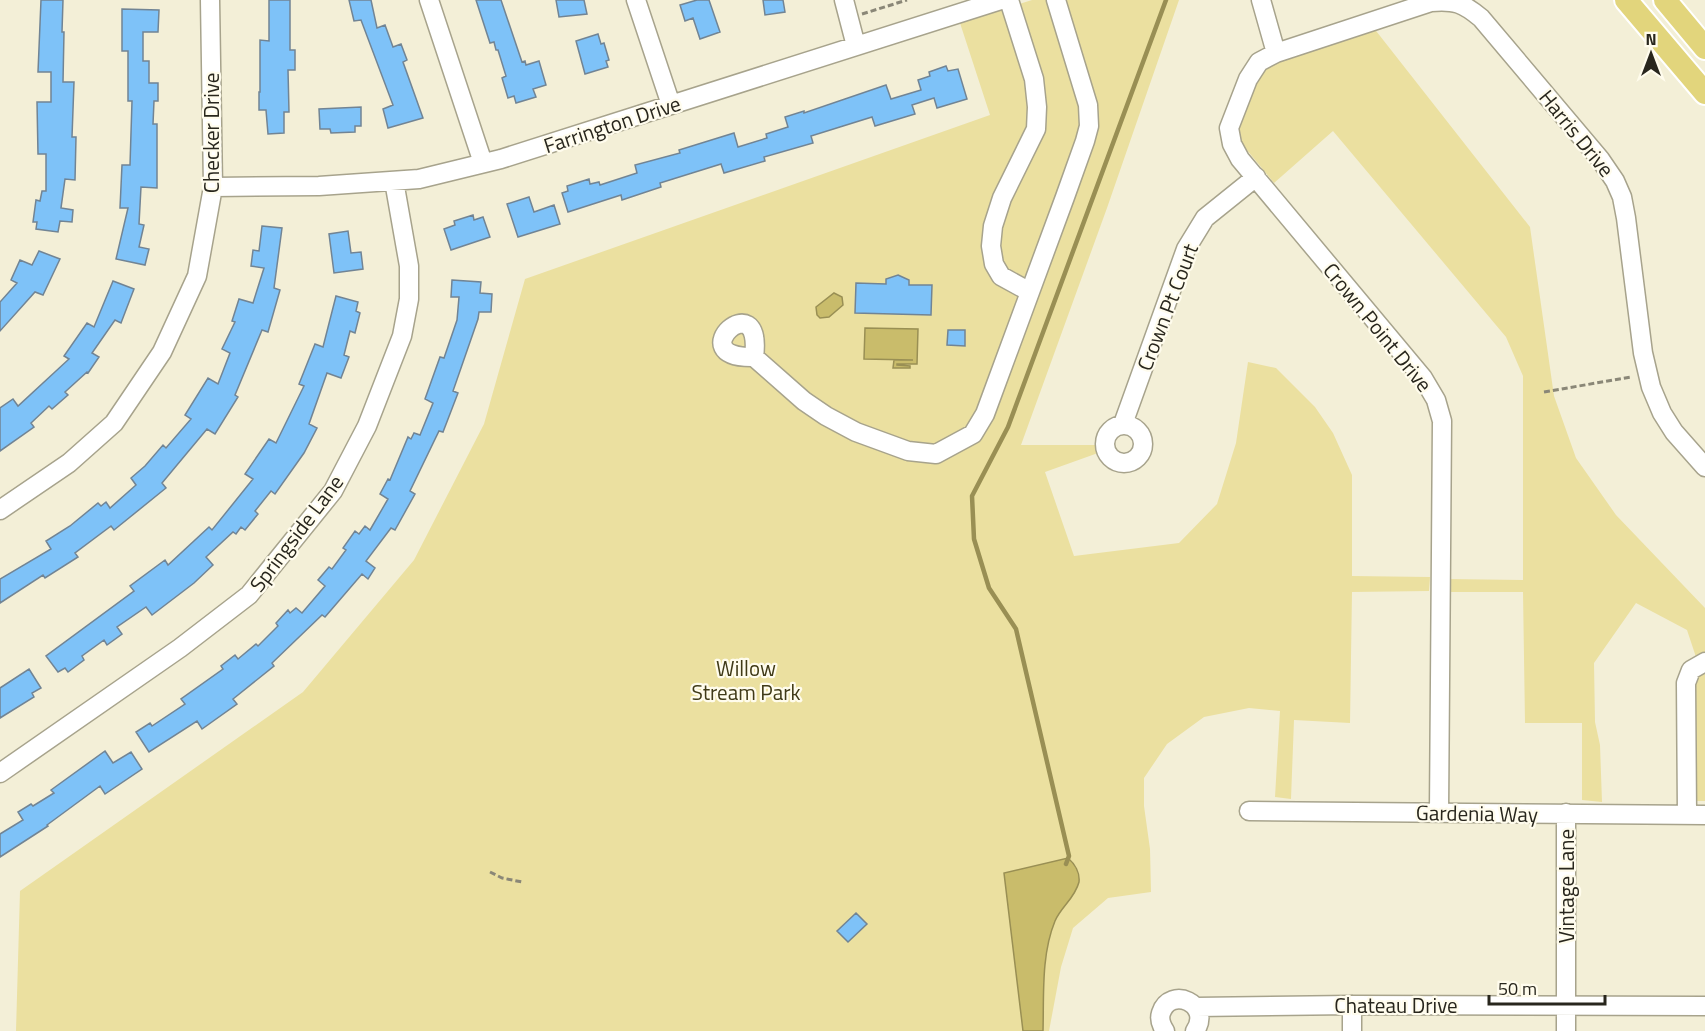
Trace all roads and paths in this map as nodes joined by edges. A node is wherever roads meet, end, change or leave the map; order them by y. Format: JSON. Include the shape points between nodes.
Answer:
{"nodes":[{"id":1,"x":210,"y":0,"type":"edge"},
{"id":2,"x":429,"y":0,"type":"edge"},
{"id":3,"x":636,"y":0,"type":"edge"},
{"id":4,"x":844,"y":0,"type":"edge"},
{"id":5,"x":906,"y":0,"type":"edge"},
{"id":6,"x":1000,"y":0,"type":"edge"},
{"id":7,"x":1009,"y":0,"type":"edge"},
{"id":8,"x":1056,"y":0,"type":"edge"},
{"id":9,"x":1261,"y":0,"type":"edge"},
{"id":10,"x":1626,"y":0,"type":"edge"},
{"id":11,"x":1665,"y":0,"type":"edge"},
{"id":12,"x":1455,"y":1,"type":"edge"},
{"id":13,"x":848,"y":18,"type":"junction"},
{"id":14,"x":855,"y":46,"type":"junction"},
{"id":15,"x":1705,"y":48,"type":"edge"},
{"id":16,"x":1276,"y":53,"type":"junction"},
{"id":17,"x":1705,"y":93,"type":"edge"},
{"id":18,"x":671,"y":105,"type":"junction"},
{"id":19,"x":483,"y":163,"type":"junction"},
{"id":20,"x":1256,"y":177,"type":"junction"},
{"id":21,"x":394,"y":181,"type":"junction"},
{"id":22,"x":213,"y":187,"type":"junction"},
{"id":23,"x":1030,"y":292,"type":"junction"},
{"id":24,"x":754,"y":357,"type":"dead end"},
{"id":25,"x":1648,"y":373,"type":"junction"},
{"id":26,"x":1544,"y":392,"type":"dead end"},
{"id":27,"x":1123,"y":424,"type":"dead end"},
{"id":28,"x":1705,"y":467,"type":"edge"},
{"id":29,"x":0,"y":510,"type":"edge"},
{"id":30,"x":1705,"y":662,"type":"edge"},
{"id":31,"x":0,"y":773,"type":"edge"},
{"id":32,"x":1249,"y":811,"type":"dead end"},
{"id":33,"x":1439,"y":812,"type":"junction"},
{"id":34,"x":1566,"y":813,"type":"junction"},
{"id":35,"x":1696,"y":815,"type":"edge"},
{"id":36,"x":490,"y":872,"type":"dead end"},
{"id":37,"x":522,"y":882,"type":"dead end"},
{"id":38,"x":1352,"y":1005,"type":"junction"},
{"id":39,"x":1566,"y":1005,"type":"junction"},
{"id":40,"x":1705,"y":1006,"type":"edge"},
{"id":41,"x":1196,"y":1007,"type":"junction"},
{"id":42,"x":1165,"y":1031,"type":"edge"},
{"id":43,"x":1195,"y":1031,"type":"edge"},
{"id":44,"x":1352,"y":1031,"type":"edge"},
{"id":45,"x":1566,"y":1031,"type":"edge"}],
"edges":[{"from":1,"to":22,"type":"street","name":"Checker Drive"},
{"from":2,"to":19,"type":"street"},
{"from":3,"to":18,"type":"street"},
{"from":4,"to":13,"type":"street"},
{"from":5,"to":13,"type":"path"},
{"from":6,"to":14,"type":"street","name":"Farrington Drive"},
{"from":7,"to":23,"type":"street","via":[[1034,79],[1036,129],[1002,198],[991,246],[1001,276]]},
{"from":8,"to":23,"type":"street","via":[[1088,105],[1089,126]]},
{"from":9,"to":16,"type":"street"},
{"from":10,"to":17,"type":"main road"},
{"from":11,"to":15,"type":"main road"},
{"from":12,"to":16,"type":"street","name":"Harris Drive","via":[[1431,2]]},
{"from":12,"to":25,"type":"street","name":"Harris Drive","via":[[1481,18],[1616,181],[1626,218]]},
{"from":13,"to":14,"type":"street"},
{"from":14,"to":18,"type":"street","name":"Farrington Drive"},
{"from":16,"to":20,"type":"street","name":"Crown Point Drive","via":[[1259,62],[1248,79],[1229,128],[1232,144]]},
{"from":18,"to":19,"type":"street","name":"Farrington Drive"},
{"from":19,"to":21,"type":"street","name":"Farrington Drive"},
{"from":20,"to":27,"type":"street","name":"Crown Pt Court","via":[[1205,218],[1186,249]]},
{"from":20,"to":33,"type":"street","name":"Crown Point Drive","via":[[1424,378],[1436,400],[1442,421]]},
{"from":21,"to":22,"type":"street","name":"Farrington Drive"},
{"from":21,"to":31,"type":"street","name":"Springside Lane","via":[[409,266],[404,327],[367,426],[333,491],[249,595]]},
{"from":22,"to":29,"type":"street","name":"Checker Drive","via":[[197,276],[162,352],[114,423],[69,462]]},
{"from":23,"to":24,"type":"street","via":[[985,414],[973,434],[936,454],[908,451],[850,429],[804,401]]},
{"from":25,"to":26,"type":"path"},
{"from":25,"to":28,"type":"street","name":"Harris Drive","via":[[1662,413]]},
{"from":30,"to":35,"type":"street","via":[[1691,670],[1686,683]]},
{"from":32,"to":33,"type":"street","name":"Gardenia Way"},
{"from":33,"to":34,"type":"street","name":"Gardenia Way"},
{"from":34,"to":35,"type":"street","name":"Gardenia Way"},
{"from":34,"to":39,"type":"street","name":"Vintage Lane"},
{"from":36,"to":37,"type":"path"},
{"from":38,"to":39,"type":"street","name":"Chateau Drive"},
{"from":38,"to":41,"type":"street","name":"Chateau Drive"},
{"from":38,"to":44,"type":"street"},
{"from":39,"to":40,"type":"street","name":"Chateau Drive"},
{"from":39,"to":45,"type":"street","name":"Vintage Lane"},
{"from":41,"to":42,"type":"street","name":"Chateau Drive","via":[[1185,999],[1172,1000],[1161,1015]]},
{"from":41,"to":43,"type":"street","via":[[1200,1020]]}]}
